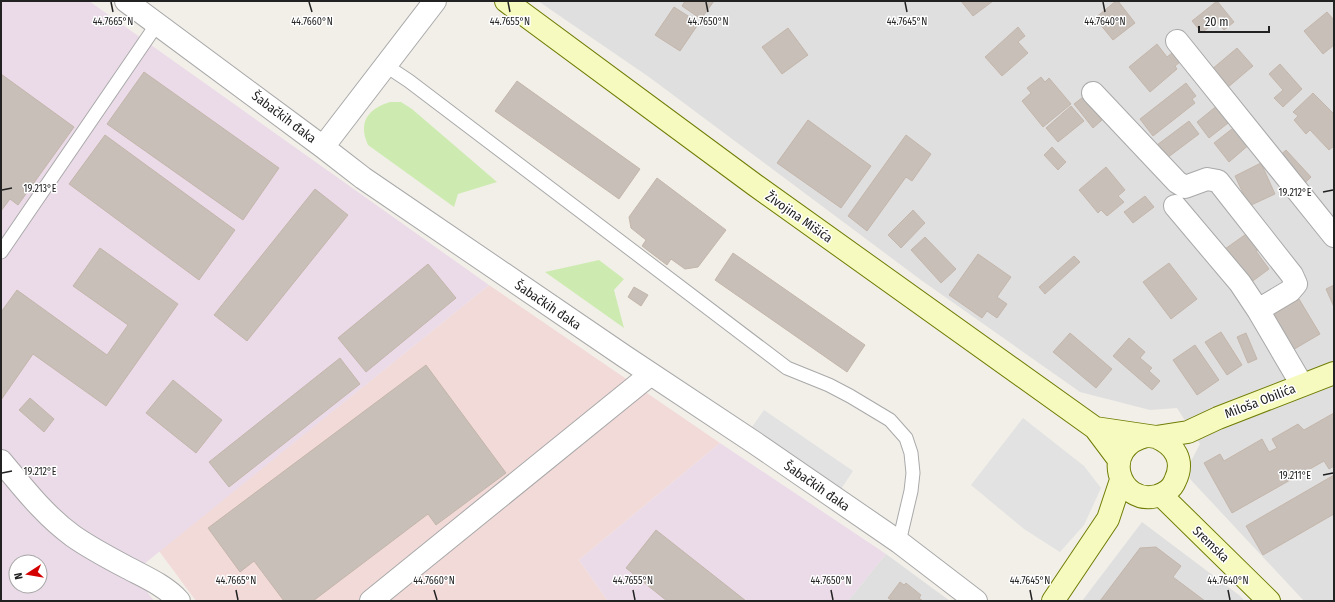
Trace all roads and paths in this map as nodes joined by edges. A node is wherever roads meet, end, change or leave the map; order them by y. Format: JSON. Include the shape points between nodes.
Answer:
{"nodes":[{"id":1,"x":126,"y":1,"type":"edge"},
{"id":2,"x":435,"y":1,"type":"edge"},
{"id":3,"x":506,"y":1,"type":"edge"},
{"id":4,"x":157,"y":24,"type":"junction"},
{"id":5,"x":1177,"y":41,"type":"dead end"},
{"id":6,"x":385,"y":65,"type":"junction"},
{"id":7,"x":1093,"y":92,"type":"dead end"},
{"id":8,"x":323,"y":146,"type":"junction"},
{"id":9,"x":1175,"y":206,"type":"dead end"},
{"id":10,"x":1334,"y":236,"type":"edge"},
{"id":11,"x":1,"y":252,"type":"edge"},
{"id":12,"x":1258,"y":310,"type":"junction"},
{"id":13,"x":1334,"y":373,"type":"edge"},
{"id":14,"x":651,"y":374,"type":"junction"},
{"id":15,"x":1302,"y":385,"type":"junction"},
{"id":16,"x":1095,"y":428,"type":"junction"},
{"id":17,"x":1188,"y":432,"type":"junction"},
{"id":18,"x":1151,"y":437,"type":"junction"},
{"id":19,"x":1,"y":461,"type":"edge"},
{"id":20,"x":1120,"y":470,"type":"junction"},
{"id":21,"x":1179,"y":470,"type":"junction"},
{"id":22,"x":1157,"y":496,"type":"junction"},
{"id":23,"x":1108,"y":519,"type":"junction"},
{"id":24,"x":1187,"y":521,"type":"junction"},
{"id":25,"x":899,"y":542,"type":"junction"},
{"id":26,"x":179,"y":601,"type":"edge"},
{"id":27,"x":371,"y":601,"type":"edge"},
{"id":28,"x":976,"y":601,"type":"edge"},
{"id":29,"x":1053,"y":601,"type":"edge"},
{"id":30,"x":1269,"y":601,"type":"edge"}],
"edges":[{"from":1,"to":4,"type":"street","name":"Šabačkih đaka"},
{"from":2,"to":6,"type":"street"},
{"from":3,"to":16,"type":"main road","name":"Živojina Mišića","via":[[730,168]]},
{"from":4,"to":8,"type":"street","name":"Šabačkih đaka"},
{"from":4,"to":11,"type":"lane"},
{"from":5,"to":10,"type":"street"},
{"from":6,"to":8,"type":"street"},
{"from":6,"to":25,"type":"lane","via":[[787,368],[829,385],[890,420],[906,438],[911,453],[913,474],[912,491]]},
{"from":7,"to":12,"type":"street","via":[[1177,182],[1185,187],[1207,179],[1218,181],[1292,275],[1296,284],[1290,291]]},
{"from":8,"to":14,"type":"street","name":"Šabačkih đaka","via":[[363,178]]},
{"from":9,"to":12,"type":"street","via":[[1240,283]]},
{"from":12,"to":15,"type":"street"},
{"from":13,"to":15,"type":"main road","name":"Miloša Obilića"},
{"from":14,"to":25,"type":"street","name":"Šabačkih đaka"},
{"from":14,"to":27,"type":"street"},
{"from":15,"to":17,"type":"main road","name":"Miloša Obilića"},
{"from":16,"to":18,"type":"main road"},
{"from":16,"to":20,"type":"main road"},
{"from":17,"to":18,"type":"main road","name":"Miloša Obilića"},
{"from":17,"to":21,"type":"main road"},
{"from":18,"to":20,"type":"main road","via":[[1136,438],[1128,444],[1122,451]]},
{"from":18,"to":21,"type":"main road","via":[[1165,441],[1172,447],[1177,455]]},
{"from":19,"to":26,"type":"street","via":[[48,515],[72,536],[150,580]]},
{"from":20,"to":22,"type":"main road","via":[[1127,488],[1134,494],[1143,497]]},
{"from":20,"to":23,"type":"main road"},
{"from":21,"to":22,"type":"main road","via":[[1174,484]]},
{"from":21,"to":24,"type":"main road"},
{"from":22,"to":23,"type":"main road"},
{"from":22,"to":24,"type":"main road","name":"Sremska"},
{"from":23,"to":29,"type":"main road"},
{"from":24,"to":30,"type":"main road","name":"Sremska"},
{"from":25,"to":28,"type":"street","name":"Šabačkih đaka"}]}
